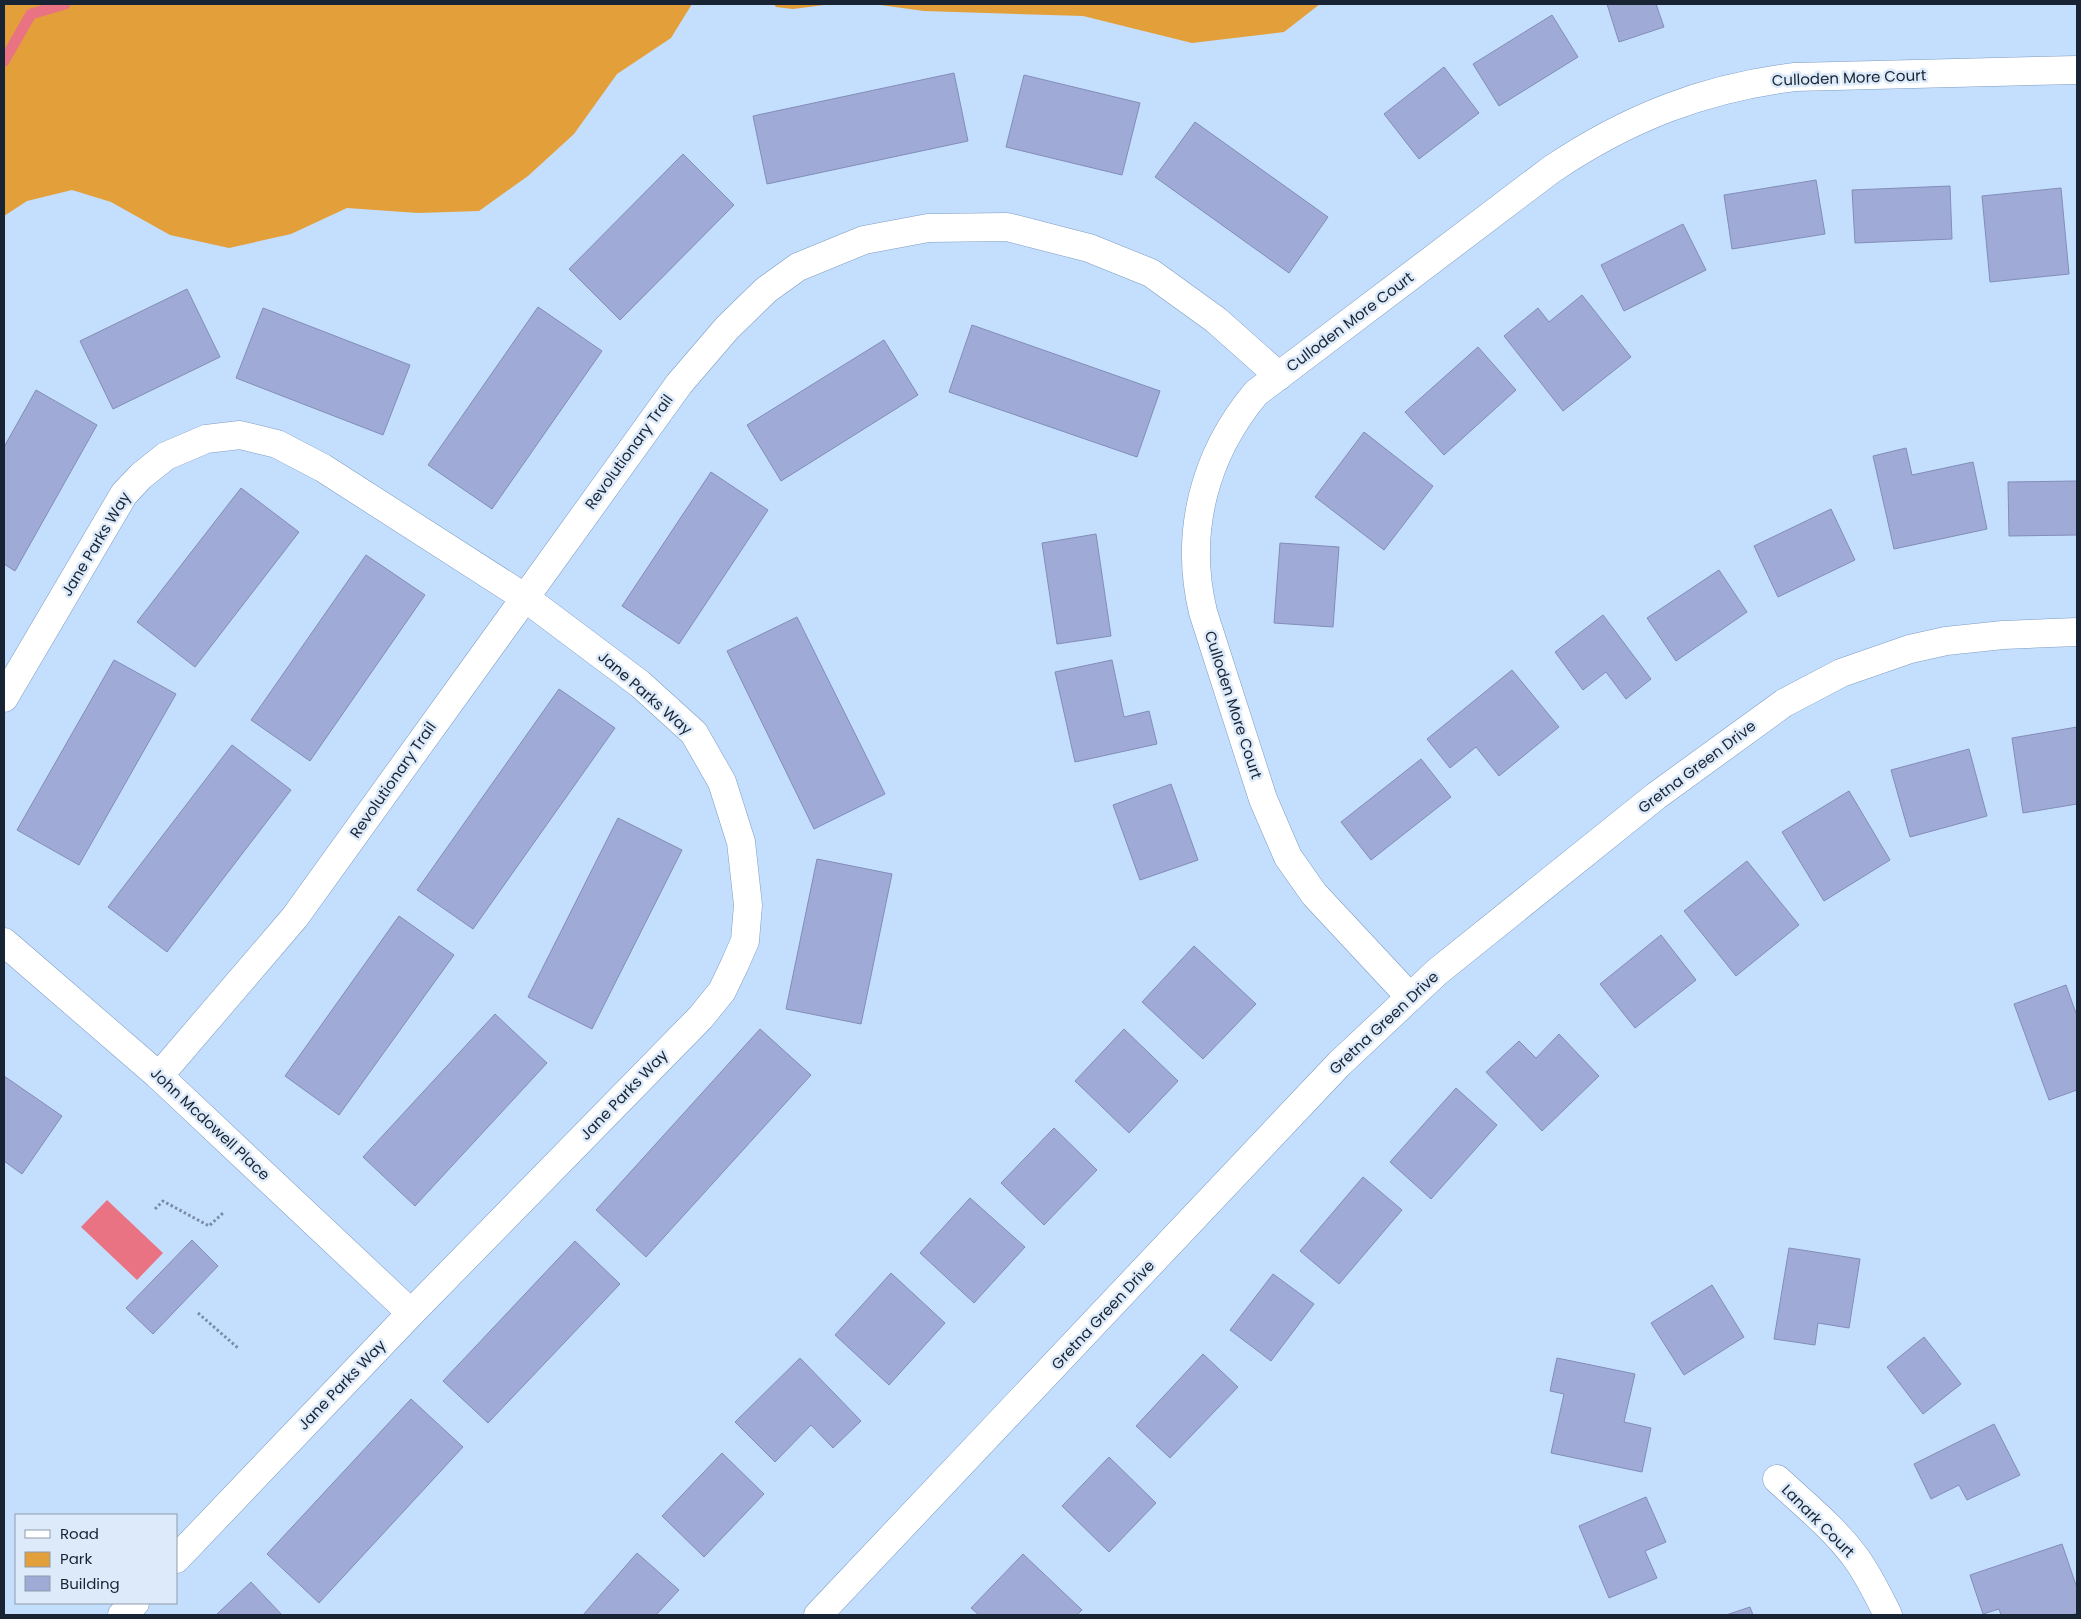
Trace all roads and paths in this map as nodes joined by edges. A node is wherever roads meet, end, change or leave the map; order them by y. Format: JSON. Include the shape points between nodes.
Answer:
{"nodes":[{"id":1,"x":2077,"y":70,"type":"edge"},
{"id":2,"x":1278,"y":376,"type":"junction"},
{"id":3,"x":524,"y":597,"type":"junction"},
{"id":4,"x":2077,"y":632,"type":"edge"},
{"id":5,"x":4,"y":698,"type":"edge"},
{"id":6,"x":4,"y":942,"type":"edge"},
{"id":7,"x":1410,"y":998,"type":"junction"},
{"id":8,"x":159,"y":1076,"type":"junction"},
{"id":9,"x":155,"y":1209,"type":"dead end"},
{"id":10,"x":223,"y":1212,"type":"dead end"},
{"id":11,"x":198,"y":1313,"type":"dead end"},
{"id":12,"x":411,"y":1313,"type":"junction"},
{"id":13,"x":238,"y":1348,"type":"dead end"},
{"id":14,"x":1777,"y":1479,"type":"dead end"},
{"id":15,"x":178,"y":1558,"type":"edge"},
{"id":16,"x":134,"y":1604,"type":"edge"},
{"id":17,"x":122,"y":1615,"type":"edge"},
{"id":18,"x":818,"y":1615,"type":"edge"},
{"id":19,"x":1888,"y":1615,"type":"edge"}],
"edges":[{"from":1,"to":2,"type":"street","name":"Culloden More Court","via":[[1795,77],[1759,81],[1655,111],[1589,144],[1552,169]]},
{"from":2,"to":3,"type":"street","name":"Revolutionary Trail","via":[[1216,320],[1151,274],[1089,248],[1007,227],[928,228],[864,240],[798,267],[766,290],[727,328],[679,384]]},
{"from":2,"to":7,"type":"street","name":"Culloden More Court","via":[[1256,393],[1240,412],[1226,433],[1206,479],[1195,542],[1197,589],[1263,799],[1288,856],[1314,894]]},
{"from":3,"to":5,"type":"street","name":"Jane Parks Way","via":[[323,468],[277,444],[240,435],[206,439],[166,456],[124,494]]},
{"from":3,"to":8,"type":"street","name":"Revolutionary Trail","via":[[295,917]]},
{"from":3,"to":12,"type":"street","name":"Jane Parks Way","via":[[640,684],[694,733],[722,782],[740,842],[748,905],[745,941],[722,991],[701,1017]]},
{"from":4,"to":7,"type":"street","name":"Gretna Green Drive","via":[[1993,636],[1910,649],[1841,673],[1784,703],[1656,796],[1437,972]]},
{"from":6,"to":8,"type":"street","name":"John Mcdowell Place"},
{"from":7,"to":18,"type":"street","name":"Gretna Green Drive","via":[[1338,1064]]},
{"from":8,"to":12,"type":"street","name":"John Mcdowell Place"},
{"from":9,"to":10,"type":"path","via":[[164,1200],[209,1226]]},
{"from":11,"to":13,"type":"path"},
{"from":12,"to":15,"type":"street","name":"Jane Parks Way"},
{"from":14,"to":19,"type":"street","name":"Lanark Court","via":[[1856,1557]]},
{"from":16,"to":17,"type":"street"}]}
